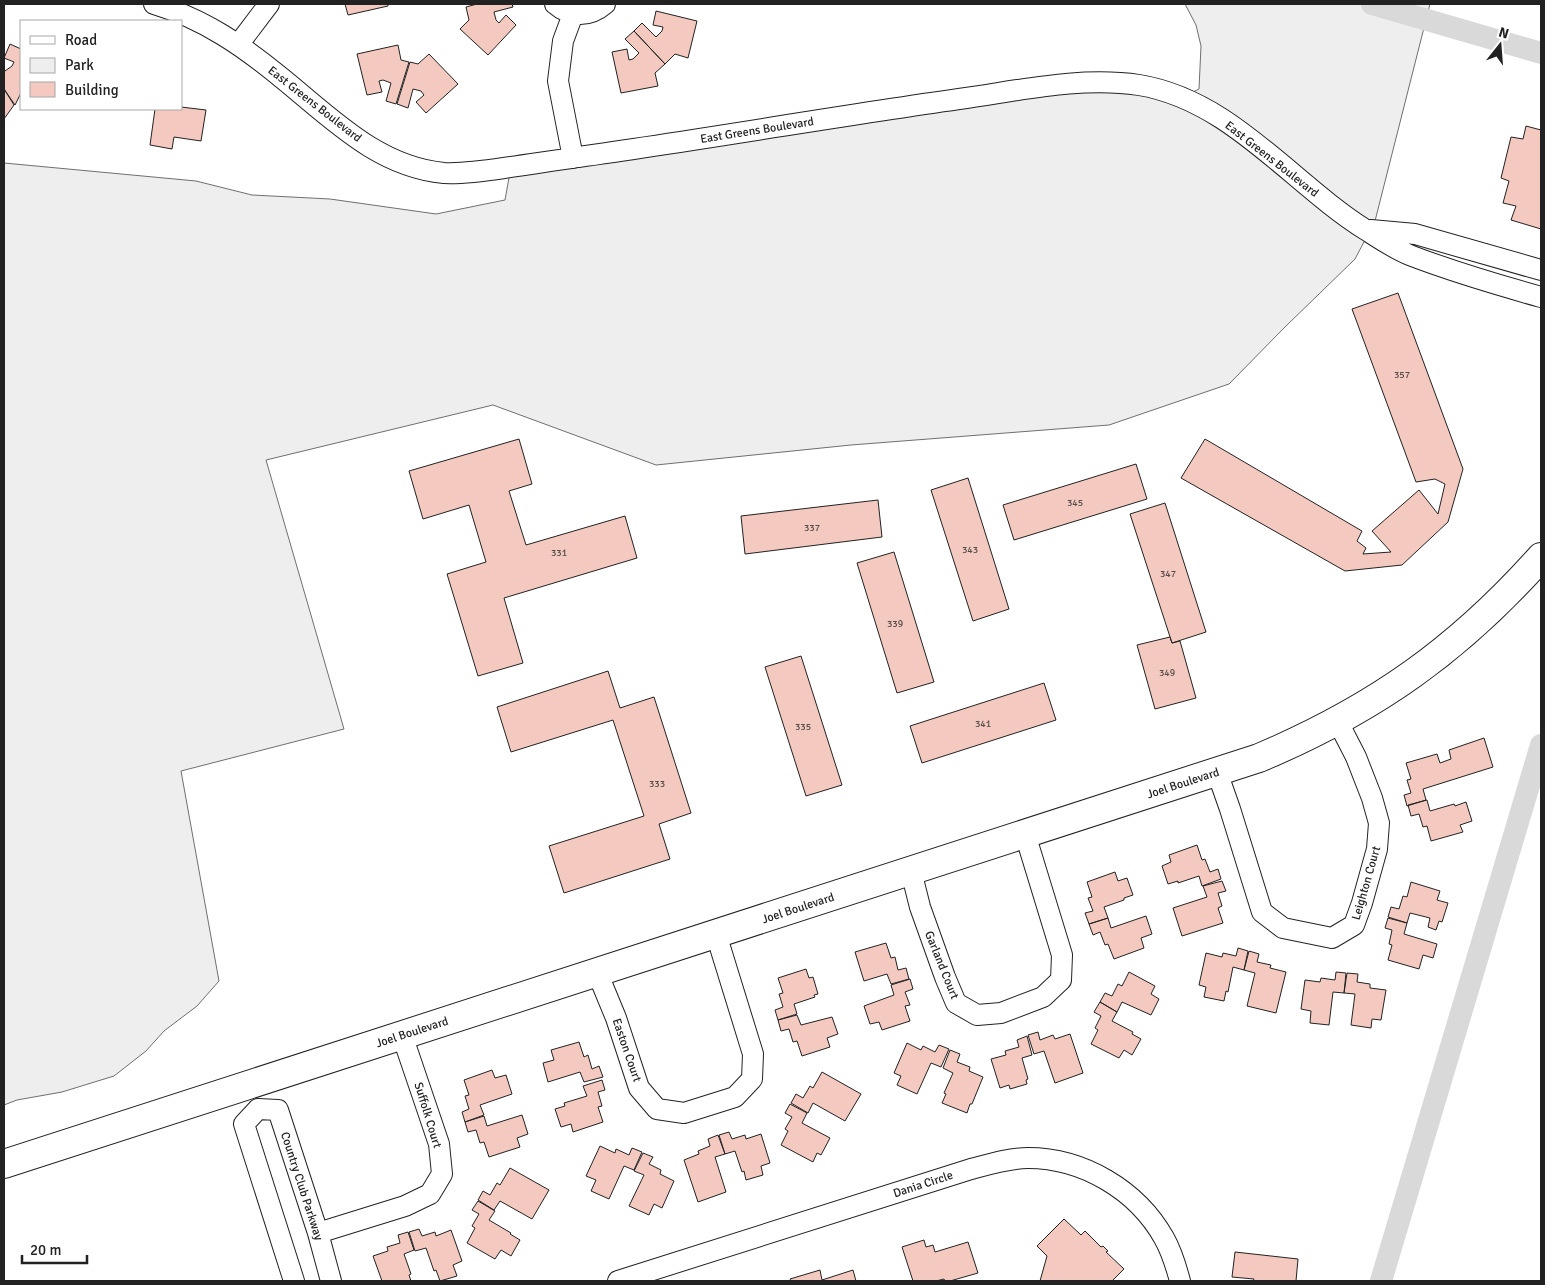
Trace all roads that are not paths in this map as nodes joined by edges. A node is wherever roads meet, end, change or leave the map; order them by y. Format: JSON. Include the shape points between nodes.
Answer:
{"nodes":[{"id":1,"x":154,"y":4,"type":"edge"},
{"id":2,"x":269,"y":4,"type":"edge"},
{"id":3,"x":555,"y":4,"type":"edge"},
{"id":4,"x":605,"y":4,"type":"edge"},
{"id":5,"x":573,"y":14,"type":"junction"},
{"id":6,"x":238,"y":45,"type":"junction"},
{"id":7,"x":572,"y":158,"type":"junction"},
{"id":8,"x":1365,"y":229,"type":"junction"},
{"id":9,"x":1541,"y":270,"type":"edge"},
{"id":10,"x":1541,"y":297,"type":"edge"},
{"id":11,"x":1541,"y":557,"type":"edge"},
{"id":12,"x":1338,"y":722,"type":"junction"},
{"id":13,"x":1217,"y":772,"type":"junction"},
{"id":14,"x":1025,"y":834,"type":"junction"},
{"id":15,"x":911,"y":871,"type":"junction"},
{"id":16,"x":716,"y":934,"type":"junction"},
{"id":17,"x":597,"y":972,"type":"junction"},
{"id":18,"x":402,"y":1036,"type":"junction"},
{"id":19,"x":254,"y":1097,"type":"junction"},
{"id":20,"x":4,"y":1164,"type":"edge"},
{"id":21,"x":318,"y":1233,"type":"junction"},
{"id":22,"x":294,"y":1281,"type":"edge"},
{"id":23,"x":331,"y":1281,"type":"edge"},
{"id":24,"x":618,"y":1281,"type":"edge"},
{"id":25,"x":1180,"y":1281,"type":"edge"}],
"edges":[{"from":1,"to":6,"type":"street","name":"East Greens Boulevard","via":[[197,20]]},
{"from":2,"to":6,"type":"street"},
{"from":3,"to":5,"type":"street"},
{"from":4,"to":5,"type":"street","via":[[595,12]]},
{"from":5,"to":7,"type":"street","via":[[562,41],[558,81]]},
{"from":6,"to":7,"type":"street","name":"East Greens Boulevard","via":[[347,132],[390,158],[417,168],[445,173],[473,172]]},
{"from":7,"to":8,"type":"street","name":"East Greens Boulevard","via":[[921,104],[1078,83],[1109,82],[1164,91],[1190,102],[1235,128]]},
{"from":8,"to":9,"type":"street","name":"East Greens Boulevard","via":[[1414,234]]},
{"from":8,"to":10,"type":"street","name":"East Greens Boulevard","via":[[1408,255]]},
{"from":11,"to":12,"type":"main road","name":"Joel Boulevard","via":[[1512,590],[1451,646]]},
{"from":12,"to":13,"type":"main road","name":"Joel Boulevard","via":[[1259,758]]},
{"from":12,"to":13,"type":"street","name":"Leighton Court","via":[[1356,757],[1379,823],[1378,849],[1354,925],[1332,938],[1283,928],[1262,912]]},
{"from":13,"to":14,"type":"main road","name":"Joel Boulevard"},
{"from":14,"to":15,"type":"main road","name":"Joel Boulevard"},
{"from":14,"to":15,"type":"street","name":"Garland Court","via":[[1062,955],[1061,980],[1043,997],[1001,1013],[978,1015],[956,1003],[920,907]]},
{"from":15,"to":16,"type":"main road","name":"Joel Boulevard"},
{"from":16,"to":17,"type":"main road","name":"Joel Boulevard"},
{"from":16,"to":17,"type":"street","name":"Easton Court","via":[[754,1054],[752,1079],[735,1097],[684,1113],[657,1109],[639,1088]]},
{"from":17,"to":18,"type":"main road","name":"Joel Boulevard"},
{"from":18,"to":19,"type":"main road","name":"Joel Boulevard"},
{"from":18,"to":21,"type":"street","name":"Suffolk Court","via":[[439,1144],[442,1174],[430,1194],[405,1206]]},
{"from":19,"to":20,"type":"main road","name":"Joel Boulevard"},
{"from":19,"to":21,"type":"street","name":"Country Club Parkway","via":[[278,1110]]},
{"from":19,"to":22,"type":"street","via":[[244,1124]]},
{"from":21,"to":23,"type":"street","name":"Country Club Parkway"},
{"from":24,"to":25,"type":"street","name":"Dania Circle","via":[[971,1169],[1026,1158],[1073,1165],[1095,1173],[1125,1192],[1164,1238]]}]}
